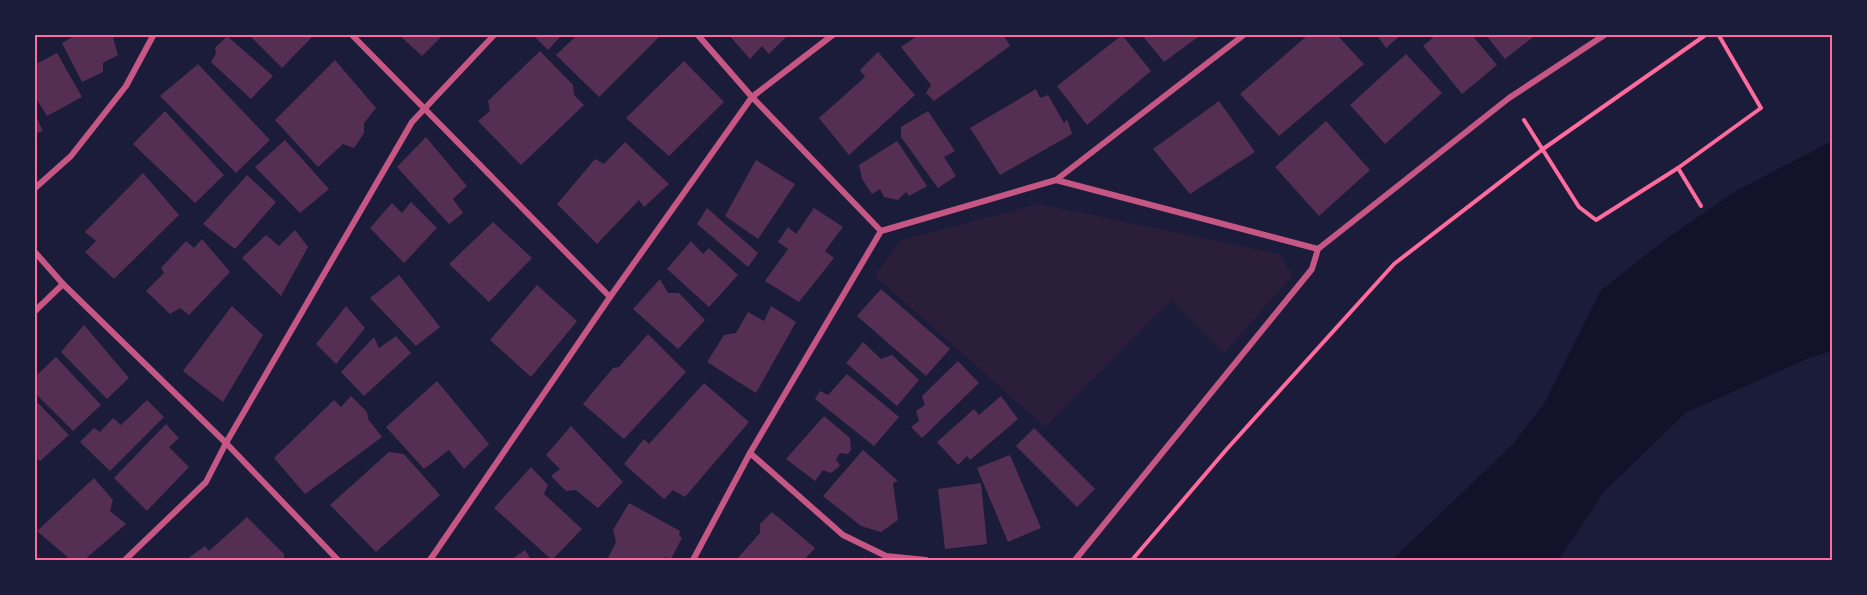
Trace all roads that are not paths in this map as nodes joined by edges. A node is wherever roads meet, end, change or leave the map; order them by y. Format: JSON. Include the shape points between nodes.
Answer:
{"nodes":[{"id":1,"x":154,"y":34,"type":"edge"},
{"id":2,"x":351,"y":34,"type":"edge"},
{"id":3,"x":495,"y":34,"type":"edge"},
{"id":4,"x":697,"y":34,"type":"edge"},
{"id":5,"x":834,"y":34,"type":"edge"},
{"id":6,"x":1245,"y":34,"type":"edge"},
{"id":7,"x":1606,"y":34,"type":"edge"},
{"id":8,"x":752,"y":96,"type":"junction"},
{"id":9,"x":424,"y":109,"type":"junction"},
{"id":10,"x":1056,"y":180,"type":"junction"},
{"id":11,"x":34,"y":189,"type":"edge"},
{"id":12,"x":881,"y":231,"type":"junction"},
{"id":13,"x":1318,"y":249,"type":"junction"},
{"id":14,"x":34,"y":250,"type":"edge"},
{"id":15,"x":63,"y":284,"type":"junction"},
{"id":16,"x":609,"y":297,"type":"junction"},
{"id":17,"x":34,"y":312,"type":"edge"},
{"id":18,"x":226,"y":442,"type":"junction"},
{"id":19,"x":750,"y":453,"type":"junction"},
{"id":20,"x":125,"y":561,"type":"edge"},
{"id":21,"x":338,"y":561,"type":"edge"},
{"id":22,"x":430,"y":561,"type":"edge"},
{"id":23,"x":693,"y":561,"type":"edge"},
{"id":24,"x":926,"y":561,"type":"edge"},
{"id":25,"x":1075,"y":561,"type":"edge"}],
"edges":[{"from":1,"to":11,"type":"street","via":[[126,86],[71,156]]},
{"from":2,"to":9,"type":"street"},
{"from":3,"to":9,"type":"street"},
{"from":4,"to":8,"type":"street"},
{"from":5,"to":8,"type":"street"},
{"from":6,"to":10,"type":"street"},
{"from":7,"to":13,"type":"street","via":[[1509,98]]},
{"from":8,"to":12,"type":"street"},
{"from":8,"to":16,"type":"street"},
{"from":9,"to":16,"type":"street"},
{"from":9,"to":18,"type":"street","via":[[412,122]]},
{"from":10,"to":12,"type":"street"},
{"from":10,"to":13,"type":"street"},
{"from":12,"to":19,"type":"street"},
{"from":13,"to":25,"type":"street","via":[[1312,269]]},
{"from":14,"to":15,"type":"street"},
{"from":15,"to":17,"type":"street"},
{"from":15,"to":18,"type":"street"},
{"from":16,"to":22,"type":"street"},
{"from":18,"to":20,"type":"street","via":[[206,482]]},
{"from":18,"to":21,"type":"street"},
{"from":19,"to":23,"type":"street"},
{"from":19,"to":24,"type":"street","via":[[843,535],[886,556]]}]}
